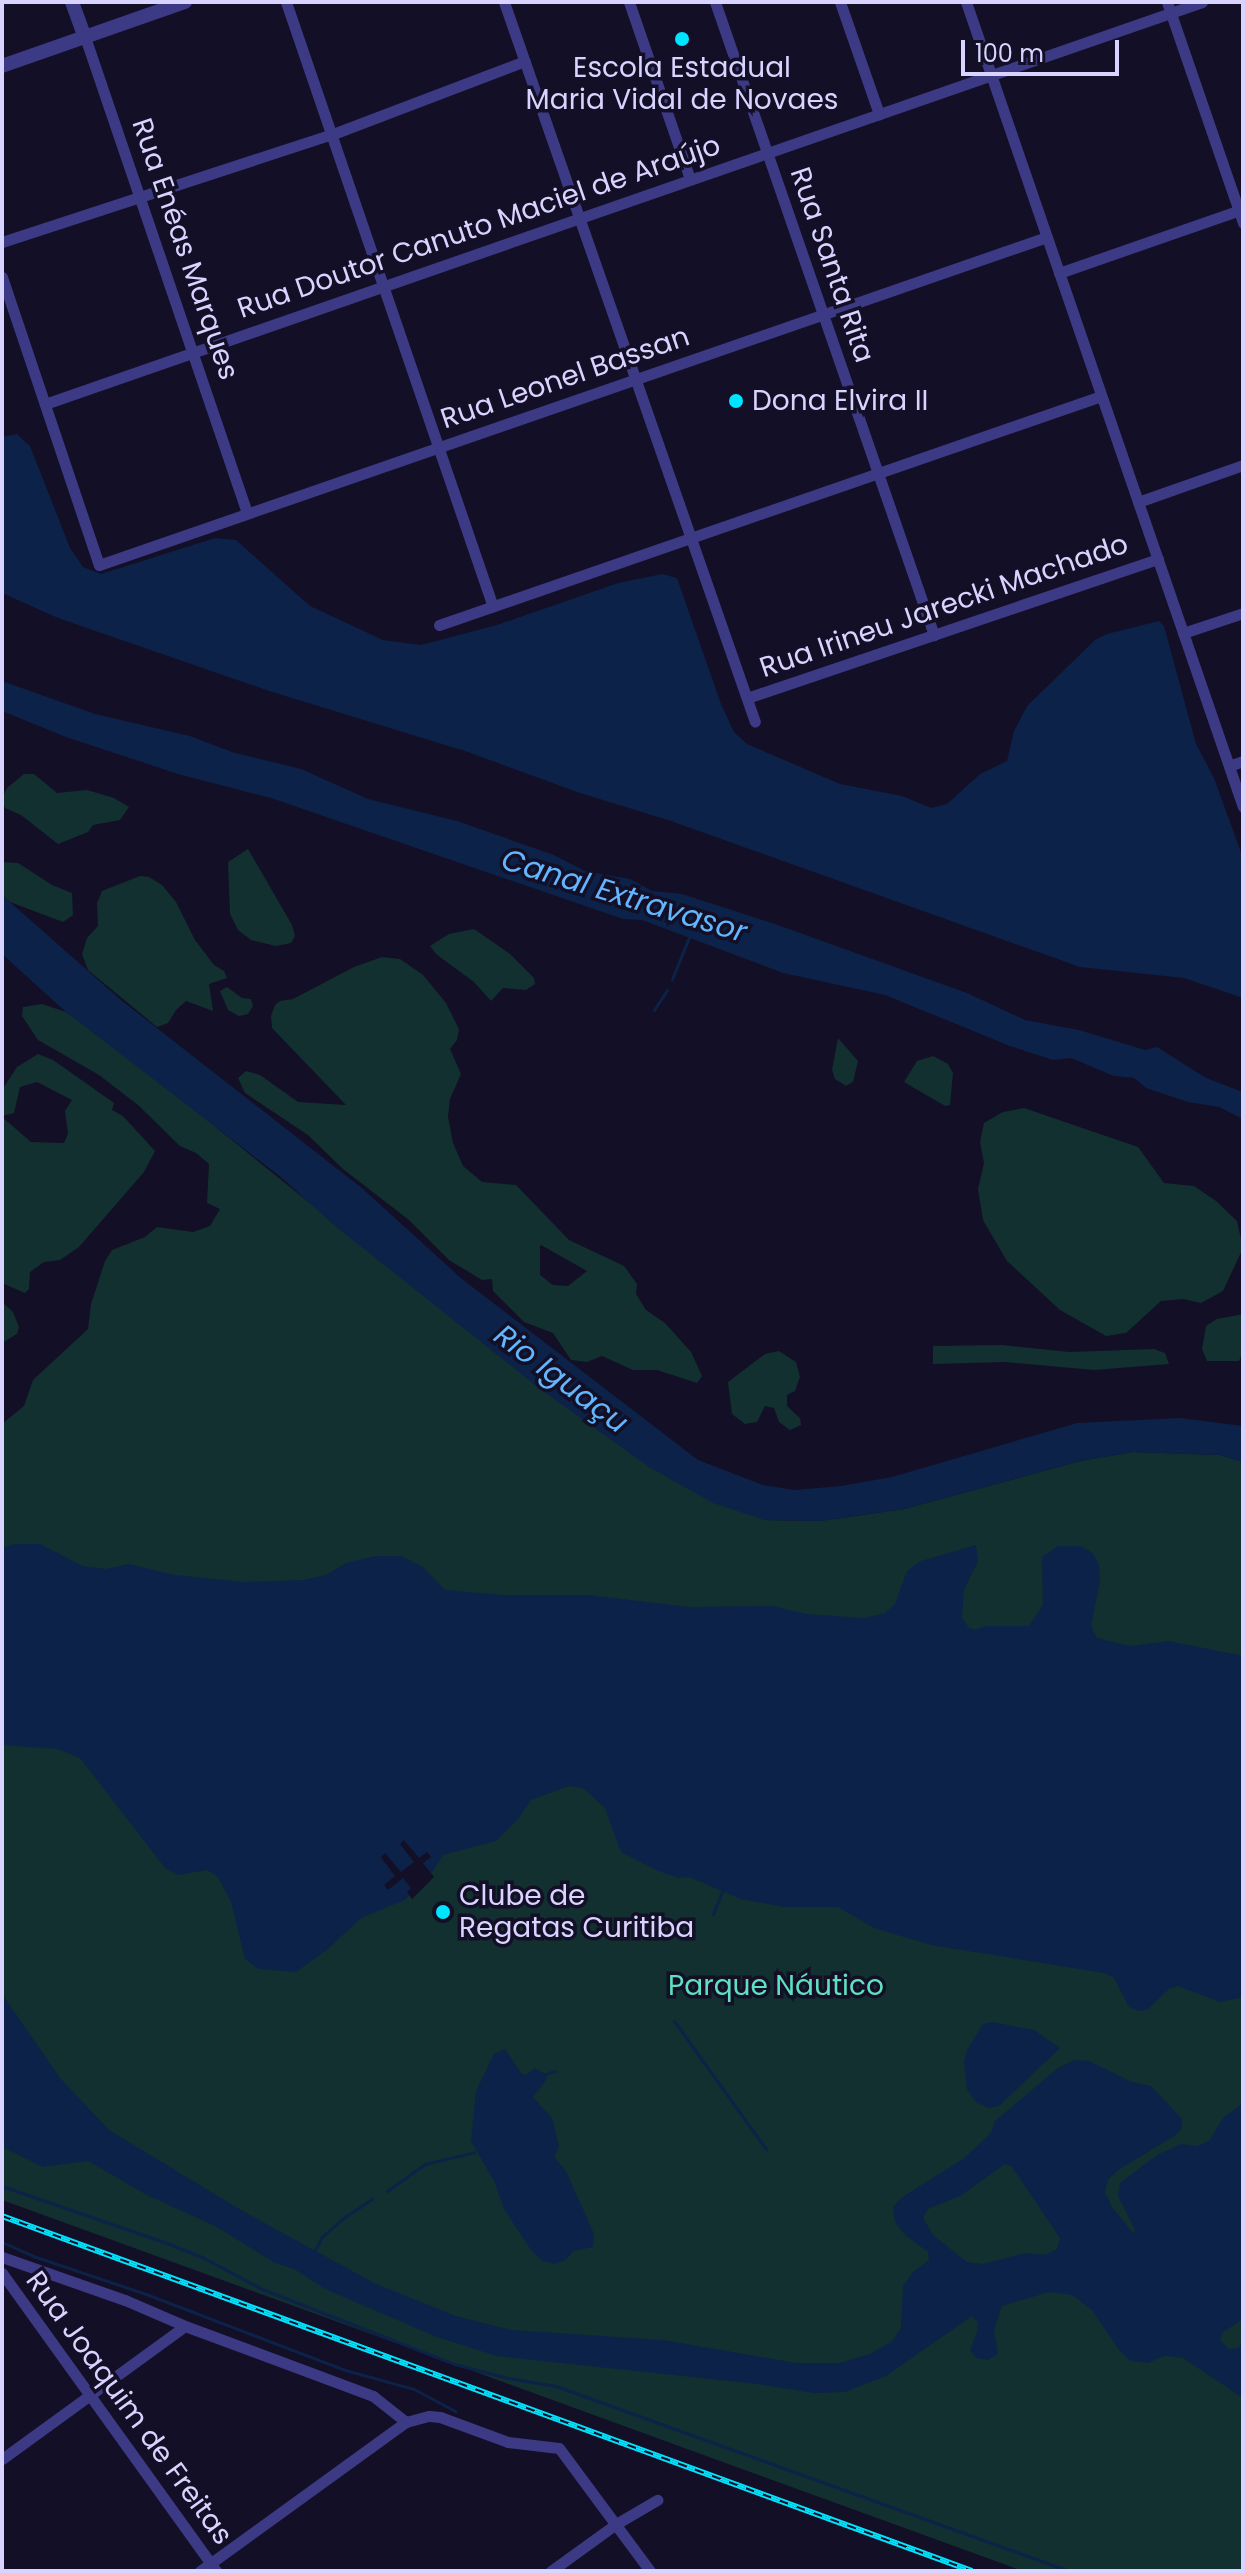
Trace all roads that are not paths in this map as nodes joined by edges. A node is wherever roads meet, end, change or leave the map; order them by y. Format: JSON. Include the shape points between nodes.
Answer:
{"nodes":[{"id":1,"x":72,"y":2,"type":"edge"},
{"id":2,"x":185,"y":2,"type":"edge"},
{"id":3,"x":286,"y":2,"type":"edge"},
{"id":4,"x":504,"y":2,"type":"edge"},
{"id":5,"x":629,"y":2,"type":"edge"},
{"id":6,"x":715,"y":2,"type":"edge"},
{"id":7,"x":840,"y":2,"type":"edge"},
{"id":8,"x":966,"y":2,"type":"edge"},
{"id":9,"x":1202,"y":2,"type":"edge"},
{"id":10,"x":1169,"y":7,"type":"edge"},
{"id":11,"x":85,"y":37,"type":"junction"},
{"id":12,"x":525,"y":61,"type":"junction"},
{"id":13,"x":2,"y":66,"type":"edge"},
{"id":14,"x":991,"y":75,"type":"junction"},
{"id":15,"x":879,"y":114,"type":"junction"},
{"id":16,"x":333,"y":134,"type":"junction"},
{"id":17,"x":767,"y":153,"type":"junction"},
{"id":18,"x":690,"y":179,"type":"junction"},
{"id":19,"x":139,"y":195,"type":"junction"},
{"id":20,"x":1241,"y":210,"type":"edge"},
{"id":21,"x":579,"y":218,"type":"junction"},
{"id":22,"x":1243,"y":223,"type":"edge"},
{"id":23,"x":1047,"y":237,"type":"junction"},
{"id":24,"x":2,"y":242,"type":"edge"},
{"id":25,"x":1059,"y":273,"type":"junction"},
{"id":26,"x":2,"y":277,"type":"edge"},
{"id":27,"x":383,"y":286,"type":"junction"},
{"id":28,"x":823,"y":314,"type":"junction"},
{"id":29,"x":192,"y":352,"type":"junction"},
{"id":30,"x":636,"y":379,"type":"junction"},
{"id":31,"x":1101,"y":396,"type":"junction"},
{"id":32,"x":45,"y":404,"type":"junction"},
{"id":33,"x":438,"y":447,"type":"junction"},
{"id":34,"x":1243,"y":465,"type":"edge"},
{"id":35,"x":878,"y":473,"type":"junction"},
{"id":36,"x":1138,"y":502,"type":"junction"},
{"id":37,"x":247,"y":513,"type":"junction"},
{"id":38,"x":691,"y":538,"type":"junction"},
{"id":39,"x":1158,"y":559,"type":"junction"},
{"id":40,"x":493,"y":607,"type":"junction"},
{"id":41,"x":1243,"y":613,"type":"edge"},
{"id":42,"x":439,"y":625,"type":"dead end"},
{"id":43,"x":1183,"y":633,"type":"junction"},
{"id":44,"x":934,"y":635,"type":"junction"},
{"id":45,"x":747,"y":698,"type":"junction"},
{"id":46,"x":755,"y":722,"type":"dead end"},
{"id":47,"x":1243,"y":761,"type":"edge"},
{"id":48,"x":1229,"y":766,"type":"junction"},
{"id":49,"x":1243,"y":807,"type":"edge"},
{"id":50,"x":2,"y":2257,"type":"edge"},
{"id":51,"x":2,"y":2273,"type":"edge"},
{"id":52,"x":185,"y":2326,"type":"junction"},
{"id":53,"x":90,"y":2395,"type":"junction"},
{"id":54,"x":406,"y":2422,"type":"junction"},
{"id":55,"x":2,"y":2459,"type":"edge"},
{"id":56,"x":657,"y":2500,"type":"dead end"},
{"id":57,"x":616,"y":2524,"type":"junction"},
{"id":58,"x":209,"y":2568,"type":"edge"},
{"id":59,"x":551,"y":2571,"type":"edge"},
{"id":60,"x":650,"y":2571,"type":"edge"}],
"edges":[{"from":1,"to":11,"type":"street","name":"Rua Enéas Marques"},
{"from":2,"to":11,"type":"street"},
{"from":3,"to":16,"type":"street"},
{"from":4,"to":12,"type":"street"},
{"from":5,"to":18,"type":"street"},
{"from":6,"to":17,"type":"street","name":"Rua Santa Rita"},
{"from":7,"to":15,"type":"street"},
{"from":8,"to":14,"type":"street"},
{"from":9,"to":10,"type":"street","name":"Rua Doutor Canuto Maciel de Araújo"},
{"from":10,"to":14,"type":"street","name":"Rua Doutor Canuto Maciel de Araújo"},
{"from":10,"to":20,"type":"street"},
{"from":11,"to":13,"type":"street"},
{"from":11,"to":19,"type":"street","name":"Rua Enéas Marques"},
{"from":12,"to":16,"type":"street"},
{"from":12,"to":21,"type":"street"},
{"from":14,"to":15,"type":"street","name":"Rua Doutor Canuto Maciel de Araújo"},
{"from":14,"to":23,"type":"street"},
{"from":15,"to":17,"type":"street","name":"Rua Doutor Canuto Maciel de Araújo"},
{"from":16,"to":19,"type":"street"},
{"from":16,"to":27,"type":"street"},
{"from":17,"to":18,"type":"street","name":"Rua Doutor Canuto Maciel de Araújo"},
{"from":17,"to":28,"type":"street","name":"Rua Santa Rita"},
{"from":18,"to":21,"type":"street","name":"Rua Doutor Canuto Maciel de Araújo"},
{"from":19,"to":24,"type":"street"},
{"from":19,"to":29,"type":"street","name":"Rua Enéas Marques"},
{"from":20,"to":22,"type":"street"},
{"from":20,"to":25,"type":"street"},
{"from":21,"to":27,"type":"street","name":"Rua Doutor Canuto Maciel de Araújo"},
{"from":21,"to":30,"type":"street"},
{"from":23,"to":25,"type":"street"},
{"from":23,"to":28,"type":"street","name":"Rua Leonel Bassan"},
{"from":25,"to":31,"type":"street"},
{"from":26,"to":32,"type":"street"},
{"from":27,"to":29,"type":"street","name":"Rua Doutor Canuto Maciel de Araújo"},
{"from":27,"to":33,"type":"street"},
{"from":28,"to":30,"type":"street","name":"Rua Leonel Bassan"},
{"from":28,"to":35,"type":"street","name":"Rua Santa Rita"},
{"from":29,"to":32,"type":"street","name":"Rua Doutor Canuto Maciel de Araújo"},
{"from":29,"to":37,"type":"street","name":"Rua Enéas Marques"},
{"from":30,"to":33,"type":"street","name":"Rua Leonel Bassan"},
{"from":30,"to":38,"type":"street"},
{"from":31,"to":35,"type":"street"},
{"from":31,"to":36,"type":"street"},
{"from":32,"to":37,"type":"street","name":"Rua Leonel Bassan","via":[[99,565]]},
{"from":33,"to":37,"type":"street","name":"Rua Leonel Bassan"},
{"from":33,"to":40,"type":"street"},
{"from":34,"to":36,"type":"street"},
{"from":35,"to":38,"type":"street"},
{"from":35,"to":44,"type":"street","name":"Rua Santa Rita"},
{"from":36,"to":39,"type":"street"},
{"from":38,"to":40,"type":"street"},
{"from":38,"to":45,"type":"street"},
{"from":39,"to":43,"type":"street"},
{"from":39,"to":44,"type":"street","name":"Rua Irineu Jarecki Machado"},
{"from":40,"to":42,"type":"street"},
{"from":41,"to":43,"type":"street"},
{"from":43,"to":48,"type":"street"},
{"from":44,"to":45,"type":"street","name":"Rua Irineu Jarecki Machado"},
{"from":45,"to":46,"type":"street"},
{"from":47,"to":48,"type":"street"},
{"from":48,"to":49,"type":"street"},
{"from":50,"to":52,"type":"street"},
{"from":51,"to":53,"type":"street","name":"Rua Joaquim de Freitas"},
{"from":52,"to":53,"type":"street"},
{"from":52,"to":54,"type":"street","via":[[373,2396]]},
{"from":53,"to":55,"type":"street"},
{"from":53,"to":58,"type":"street","name":"Rua Joaquim de Freitas"},
{"from":54,"to":57,"type":"street","via":[[440,2417],[508,2442],[562,2450]]},
{"from":54,"to":58,"type":"street"},
{"from":56,"to":57,"type":"street"},
{"from":57,"to":59,"type":"street"},
{"from":57,"to":60,"type":"street"}]}
